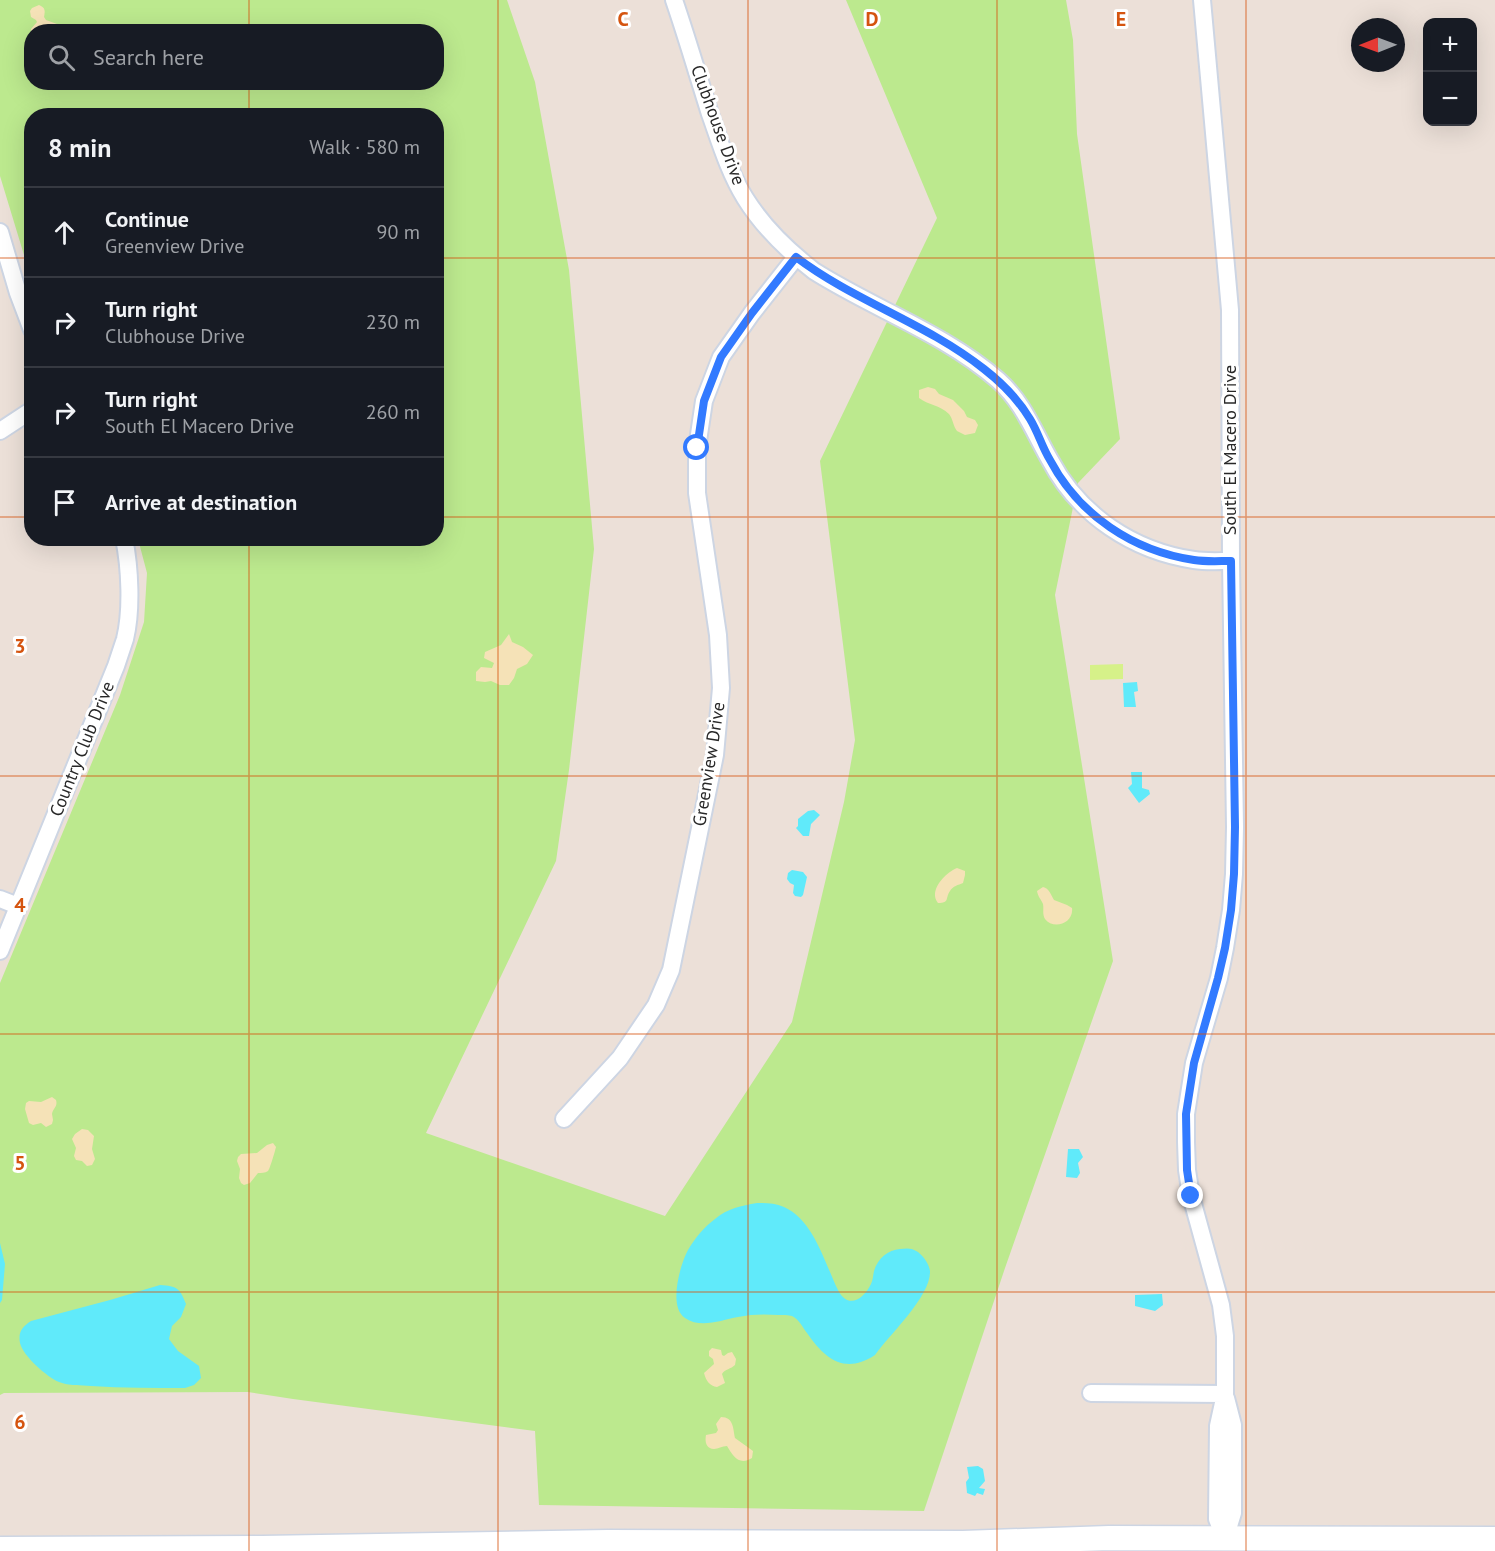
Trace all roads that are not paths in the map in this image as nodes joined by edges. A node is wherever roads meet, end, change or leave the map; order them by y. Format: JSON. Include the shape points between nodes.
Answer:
{"nodes":[{"id":1,"x":674,"y":0,"type":"edge"},
{"id":2,"x":1202,"y":0,"type":"edge"},
{"id":3,"x":0,"y":232,"type":"edge"},
{"id":4,"x":796,"y":257,"type":"junction"},
{"id":5,"x":24,"y":309,"type":"edge"},
{"id":6,"x":24,"y":415,"type":"edge"},
{"id":7,"x":0,"y":431,"type":"edge"},
{"id":8,"x":126,"y":546,"type":"edge"},
{"id":9,"x":1231,"y":561,"type":"junction"},
{"id":10,"x":0,"y":899,"type":"edge"},
{"id":11,"x":18,"y":906,"type":"junction"},
{"id":12,"x":0,"y":951,"type":"edge"},
{"id":13,"x":564,"y":1119,"type":"dead end"},
{"id":14,"x":1091,"y":1393,"type":"dead end"},
{"id":15,"x":1225,"y":1394,"type":"junction"},
{"id":16,"x":1225,"y":1539,"type":"junction"},
{"id":17,"x":1495,"y":1539,"type":"edge"},
{"id":18,"x":743,"y":1546,"type":"edge"},
{"id":19,"x":842,"y":1546,"type":"edge"},
{"id":20,"x":608,"y":1547,"type":"edge"},
{"id":21,"x":963,"y":1547,"type":"edge"},
{"id":22,"x":0,"y":1549,"type":"edge"},
{"id":23,"x":262,"y":1550,"type":"edge"}],
"edges":[{"from":1,"to":4,"type":"street","name":"Clubhouse Drive","via":[[729,165],[756,214]]},
{"from":2,"to":9,"type":"street","name":"South El Macero Drive","via":[[1230,310]]},
{"from":3,"to":5,"type":"street"},
{"from":4,"to":9,"type":"street","name":"Clubhouse Drive","via":[[828,280],[951,346],[1000,382],[1031,420],[1061,478],[1089,511],[1108,526],[1156,551],[1197,560]]},
{"from":4,"to":13,"type":"street","name":"Greenview Drive","via":[[721,357],[704,401],[697,448],[697,493],[718,635],[721,688],[715,755],[671,970],[656,1005],[620,1058]]},
{"from":6,"to":7,"type":"street"},
{"from":8,"to":11,"type":"street","name":"Country Club Drive","via":[[130,594],[126,637]]},
{"from":9,"to":15,"type":"street","name":"South El Macero Drive","via":[[1234,874],[1225,948],[1194,1063],[1186,1114],[1191,1196],[1221,1305]]},
{"from":10,"to":11,"type":"street"},
{"from":11,"to":12,"type":"street","name":"Country Club Drive"},
{"from":14,"to":15,"type":"street"},
{"from":15,"to":16,"type":"street","name":"South El Macero Drive","via":[[1233,1425],[1233,1513]]},
{"from":16,"to":17,"type":"street"},
{"from":16,"to":21,"type":"street","via":[[1109,1538]]},
{"from":18,"to":19,"type":"street"},
{"from":18,"to":20,"type":"street"},
{"from":19,"to":21,"type":"street"},
{"from":20,"to":23,"type":"street"},
{"from":22,"to":23,"type":"street"}]}
